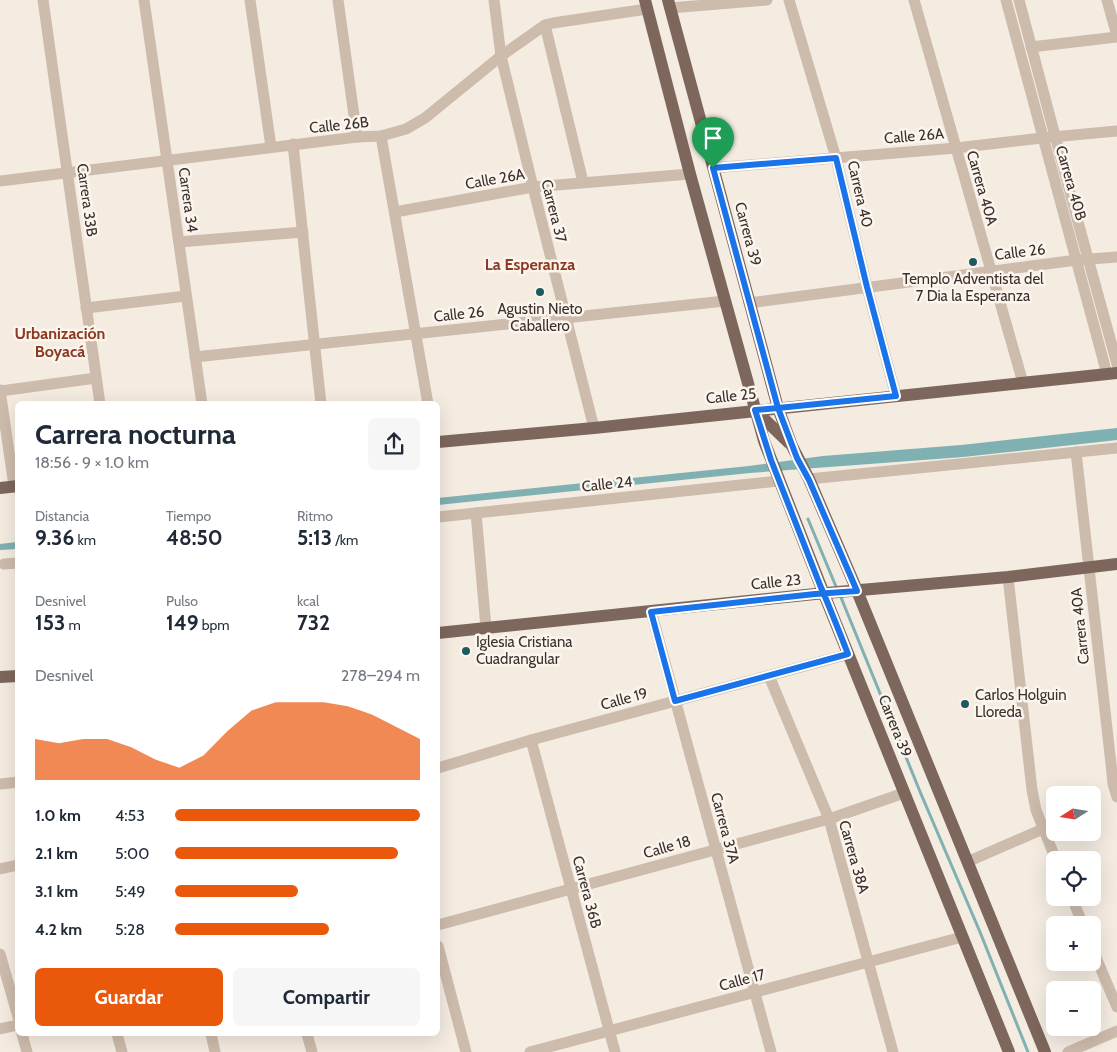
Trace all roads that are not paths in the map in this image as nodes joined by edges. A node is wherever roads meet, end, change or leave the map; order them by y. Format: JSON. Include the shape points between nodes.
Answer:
{"nodes":[{"id":1,"x":43,"y":0,"type":"edge"},
{"id":2,"x":144,"y":0,"type":"edge"},
{"id":3,"x":250,"y":0,"type":"edge"},
{"id":4,"x":338,"y":0,"type":"edge"},
{"id":5,"x":494,"y":0,"type":"edge"},
{"id":6,"x":767,"y":0,"type":"edge"},
{"id":7,"x":789,"y":0,"type":"edge"},
{"id":8,"x":914,"y":0,"type":"edge"},
{"id":9,"x":1006,"y":0,"type":"edge"},
{"id":10,"x":1019,"y":0,"type":"edge"},
{"id":11,"x":1107,"y":0,"type":"edge"},
{"id":12,"x":669,"y":4,"type":"edge"},
{"id":13,"x":646,"y":5,"type":"edge"},
{"id":14,"x":546,"y":25,"type":"junction"},
{"id":15,"x":1117,"y":37,"type":"edge"},
{"id":16,"x":1031,"y":47,"type":"junction"},
{"id":17,"x":501,"y":56,"type":"junction"},
{"id":18,"x":1117,"y":131,"type":"edge"},
{"id":19,"x":381,"y":136,"type":"junction"},
{"id":20,"x":357,"y":137,"type":"junction"},
{"id":21,"x":1055,"y":137,"type":"junction"},
{"id":22,"x":1042,"y":138,"type":"junction"},
{"id":23,"x":293,"y":144,"type":"junction"},
{"id":24,"x":271,"y":147,"type":"junction"},
{"id":25,"x":956,"y":148,"type":"junction"},
{"id":26,"x":836,"y":158,"type":"junction"},
{"id":27,"x":167,"y":159,"type":"junction"},
{"id":28,"x":713,"y":168,"type":"junction"},
{"id":29,"x":68,"y":172,"type":"junction"},
{"id":30,"x":690,"y":174,"type":"junction"},
{"id":31,"x":0,"y":181,"type":"edge"},
{"id":32,"x":583,"y":182,"type":"junction"},
{"id":33,"x":533,"y":187,"type":"junction"},
{"id":34,"x":395,"y":212,"type":"junction"},
{"id":35,"x":303,"y":232,"type":"junction"},
{"id":36,"x":179,"y":242,"type":"junction"},
{"id":37,"x":1117,"y":257,"type":"edge"},
{"id":38,"x":1083,"y":260,"type":"junction"},
{"id":39,"x":990,"y":272,"type":"junction"},
{"id":40,"x":867,"y":287,"type":"junction"},
{"id":41,"x":186,"y":296,"type":"junction"},
{"id":42,"x":725,"y":301,"type":"junction"},
{"id":43,"x":750,"y":303,"type":"junction"},
{"id":44,"x":86,"y":308,"type":"junction"},
{"id":45,"x":566,"y":318,"type":"junction"},
{"id":46,"x":416,"y":334,"type":"junction"},
{"id":47,"x":315,"y":345,"type":"junction"},
{"id":48,"x":195,"y":357,"type":"junction"},
{"id":49,"x":1117,"y":364,"type":"edge"},
{"id":50,"x":1112,"y":374,"type":"edge"},
{"id":51,"x":96,"y":378,"type":"junction"},
{"id":52,"x":1023,"y":383,"type":"junction"},
{"id":53,"x":0,"y":395,"type":"edge"},
{"id":54,"x":896,"y":396,"type":"junction"},
{"id":55,"x":100,"y":401,"type":"edge"},
{"id":56,"x":202,"y":401,"type":"edge"},
{"id":57,"x":321,"y":401,"type":"edge"},
{"id":58,"x":427,"y":401,"type":"edge"},
{"id":59,"x":778,"y":408,"type":"junction"},
{"id":60,"x":755,"y":410,"type":"junction"},
{"id":61,"x":594,"y":428,"type":"junction"},
{"id":62,"x":440,"y":442,"type":"edge"},
{"id":63,"x":792,"y":446,"type":"junction"},
{"id":64,"x":1117,"y":448,"type":"edge"},
{"id":65,"x":1076,"y":452,"type":"junction"},
{"id":66,"x":807,"y":476,"type":"junction"},
{"id":67,"x":778,"y":478,"type":"junction"},
{"id":68,"x":15,"y":480,"type":"edge"},
{"id":69,"x":15,"y":486,"type":"edge"},
{"id":70,"x":0,"y":488,"type":"edge"},
{"id":71,"x":476,"y":513,"type":"junction"},
{"id":72,"x":440,"y":518,"type":"edge"},
{"id":73,"x":15,"y":563,"type":"edge"},
{"id":74,"x":4,"y":564,"type":"dead end"},
{"id":75,"x":1117,"y":564,"type":"edge"},
{"id":76,"x":1089,"y":567,"type":"junction"},
{"id":77,"x":1008,"y":577,"type":"junction"},
{"id":78,"x":854,"y":591,"type":"junction"},
{"id":79,"x":829,"y":593,"type":"junction"},
{"id":80,"x":651,"y":612,"type":"junction"},
{"id":81,"x":486,"y":628,"type":"junction"},
{"id":82,"x":440,"y":633,"type":"edge"},
{"id":83,"x":848,"y":654,"type":"junction"},
{"id":84,"x":15,"y":676,"type":"edge"},
{"id":85,"x":769,"y":676,"type":"junction"},
{"id":86,"x":0,"y":677,"type":"edge"},
{"id":87,"x":675,"y":701,"type":"junction"},
{"id":88,"x":531,"y":740,"type":"junction"},
{"id":89,"x":440,"y":767,"type":"edge"},
{"id":90,"x":15,"y":782,"type":"edge"},
{"id":91,"x":0,"y":784,"type":"edge"},
{"id":92,"x":904,"y":793,"type":"junction"},
{"id":93,"x":1117,"y":797,"type":"edge"},
{"id":94,"x":828,"y":819,"type":"junction"},
{"id":95,"x":1043,"y":829,"type":"junction"},
{"id":96,"x":716,"y":849,"type":"junction"},
{"id":97,"x":1052,"y":851,"type":"edge"},
{"id":98,"x":968,"y":862,"type":"junction"},
{"id":99,"x":15,"y":866,"type":"edge"},
{"id":100,"x":0,"y":869,"type":"edge"},
{"id":101,"x":571,"y":890,"type":"junction"},
{"id":102,"x":440,"y":924,"type":"edge"},
{"id":103,"x":962,"y":937,"type":"junction"},
{"id":104,"x":0,"y":954,"type":"edge"},
{"id":105,"x":440,"y":954,"type":"edge"},
{"id":106,"x":868,"y":962,"type":"junction"},
{"id":107,"x":1101,"y":969,"type":"edge"},
{"id":108,"x":755,"y":992,"type":"junction"},
{"id":109,"x":15,"y":1006,"type":"edge"},
{"id":110,"x":1117,"y":1007,"type":"edge"},
{"id":111,"x":15,"y":1026,"type":"edge"},
{"id":112,"x":0,"y":1029,"type":"edge"},
{"id":113,"x":609,"y":1031,"type":"junction"},
{"id":114,"x":1117,"y":1031,"type":"edge"},
{"id":115,"x":23,"y":1036,"type":"edge"},
{"id":116,"x":118,"y":1036,"type":"edge"},
{"id":117,"x":211,"y":1036,"type":"edge"},
{"id":118,"x":308,"y":1036,"type":"edge"},
{"id":119,"x":27,"y":1052,"type":"edge"},
{"id":120,"x":122,"y":1052,"type":"edge"},
{"id":121,"x":215,"y":1052,"type":"edge"},
{"id":122,"x":312,"y":1052,"type":"edge"},
{"id":123,"x":466,"y":1052,"type":"edge"},
{"id":124,"x":530,"y":1052,"type":"edge"},
{"id":125,"x":615,"y":1052,"type":"edge"},
{"id":126,"x":771,"y":1052,"type":"edge"},
{"id":127,"x":893,"y":1052,"type":"edge"},
{"id":128,"x":1009,"y":1052,"type":"edge"},
{"id":129,"x":1045,"y":1052,"type":"edge"},
{"id":130,"x":1068,"y":1052,"type":"edge"}],
"edges":[{"from":1,"to":29,"type":"street","name":"Carrera 33B"},
{"from":2,"to":27,"type":"street","name":"Carrera 34"},
{"from":3,"to":24,"type":"street"},
{"from":4,"to":20,"type":"street"},
{"from":5,"to":17,"type":"street","name":"Carrera 37"},
{"from":6,"to":12,"type":"street"},
{"from":7,"to":26,"type":"street","name":"Carrera 40"},
{"from":8,"to":25,"type":"street","name":"Carrera 40A"},
{"from":9,"to":22,"type":"street","name":"Carrera 40B"},
{"from":10,"to":16,"type":"street","name":"Carrera 40B"},
{"from":11,"to":15,"type":"street"},
{"from":12,"to":28,"type":"main road","name":"Carrera 39"},
{"from":13,"to":14,"type":"street","name":"Calle 26B"},
{"from":13,"to":30,"type":"main road","name":"Carrera 39"},
{"from":14,"to":17,"type":"street","name":"Calle 26B"},
{"from":14,"to":32,"type":"street"},
{"from":15,"to":16,"type":"street"},
{"from":16,"to":21,"type":"street","name":"Carrera 40B"},
{"from":17,"to":19,"type":"street","name":"Calle 26B","via":[[425,118],[406,129]]},
{"from":17,"to":33,"type":"street","name":"Carrera 37"},
{"from":18,"to":21,"type":"street","name":"Calle 26A"},
{"from":19,"to":20,"type":"street","name":"Calle 26B"},
{"from":19,"to":34,"type":"street"},
{"from":20,"to":23,"type":"street","name":"Calle 26B"},
{"from":21,"to":22,"type":"street","name":"Calle 26A"},
{"from":21,"to":38,"type":"street","name":"Carrera 40B"},
{"from":22,"to":25,"type":"street","name":"Calle 26A"},
{"from":22,"to":38,"type":"street","name":"Carrera 40B"},
{"from":23,"to":24,"type":"street","name":"Calle 26B"},
{"from":23,"to":35,"type":"street"},
{"from":24,"to":27,"type":"street","name":"Calle 26B"},
{"from":25,"to":26,"type":"street","name":"Calle 26A"},
{"from":25,"to":39,"type":"street","name":"Carrera 40A"},
{"from":26,"to":28,"type":"street","name":"Calle 26A"},
{"from":26,"to":40,"type":"street","name":"Carrera 40"},
{"from":27,"to":29,"type":"street","name":"Calle 26B"},
{"from":27,"to":36,"type":"street","name":"Carrera 34"},
{"from":28,"to":43,"type":"main road","name":"Carrera 39"},
{"from":29,"to":31,"type":"street","name":"Calle 26B"},
{"from":29,"to":44,"type":"street","name":"Carrera 33B"},
{"from":30,"to":32,"type":"street","name":"Calle 26A"},
{"from":30,"to":42,"type":"main road","name":"Carrera 39"},
{"from":32,"to":33,"type":"street","name":"Calle 26A"},
{"from":33,"to":34,"type":"street","name":"Calle 26A"},
{"from":33,"to":45,"type":"street","name":"Carrera 37"},
{"from":34,"to":46,"type":"street"},
{"from":35,"to":36,"type":"street"},
{"from":35,"to":47,"type":"street"},
{"from":36,"to":41,"type":"street","name":"Carrera 34"},
{"from":37,"to":38,"type":"street","name":"Calle 26"},
{"from":38,"to":39,"type":"street","name":"Calle 26"},
{"from":38,"to":49,"type":"street","name":"Carrera 40B"},
{"from":38,"to":50,"type":"street","name":"Carrera 40B"},
{"from":39,"to":40,"type":"street","name":"Calle 26"},
{"from":39,"to":52,"type":"street","name":"Carrera 40A"},
{"from":40,"to":43,"type":"street","name":"Calle 26"},
{"from":40,"to":54,"type":"street","name":"Carrera 40"},
{"from":41,"to":44,"type":"street"},
{"from":41,"to":48,"type":"street","name":"Carrera 34"},
{"from":42,"to":45,"type":"street","name":"Calle 26"},
{"from":42,"to":60,"type":"main road","name":"Carrera 39"},
{"from":43,"to":59,"type":"main road","name":"Carrera 39"},
{"from":44,"to":51,"type":"street","name":"Carrera 33B"},
{"from":45,"to":46,"type":"street","name":"Calle 26"},
{"from":45,"to":61,"type":"street","name":"Carrera 37"},
{"from":46,"to":47,"type":"street","name":"Calle 26"},
{"from":46,"to":58,"type":"street"},
{"from":47,"to":48,"type":"street","name":"Calle 26"},
{"from":47,"to":57,"type":"street"},
{"from":48,"to":56,"type":"street","name":"Carrera 34"},
{"from":50,"to":52,"type":"main road","name":"Calle 25"},
{"from":51,"to":53,"type":"street"},
{"from":51,"to":55,"type":"street","name":"Carrera 33B"},
{"from":52,"to":54,"type":"main road","name":"Calle 25"},
{"from":53,"to":68,"type":"street"},
{"from":54,"to":59,"type":"main road","name":"Calle 25"},
{"from":59,"to":60,"type":"main road","name":"Calle 25"},
{"from":59,"to":63,"type":"main road","name":"Carrera 39"},
{"from":60,"to":61,"type":"main road","name":"Calle 25"},
{"from":60,"to":63,"type":"main road","name":"Carrera 39"},
{"from":60,"to":67,"type":"main road","name":"Carrera 39"},
{"from":61,"to":62,"type":"main road","name":"Calle 25"},
{"from":63,"to":66,"type":"main road","name":"Carrera 39"},
{"from":64,"to":65,"type":"street"},
{"from":65,"to":66,"type":"street"},
{"from":65,"to":76,"type":"street","name":"Carrera 40A"},
{"from":66,"to":78,"type":"main road","name":"Carrera 39"},
{"from":67,"to":71,"type":"street","name":"Calle 24"},
{"from":67,"to":79,"type":"main road","name":"Carrera 39"},
{"from":69,"to":70,"type":"main road"},
{"from":71,"to":72,"type":"street","name":"Calle 24"},
{"from":71,"to":81,"type":"street"},
{"from":73,"to":74,"type":"street"},
{"from":75,"to":76,"type":"main road","name":"Calle 23"},
{"from":76,"to":77,"type":"main road","name":"Calle 23"},
{"from":76,"to":93,"type":"street","name":"Carrera 40A","via":[[1110,764]]},
{"from":77,"to":78,"type":"main road","name":"Calle 23"},
{"from":77,"to":95,"type":"street","via":[[1032,790]]},
{"from":78,"to":79,"type":"main road","name":"Calle 23"},
{"from":78,"to":98,"type":"main road","name":"Carrera 39"},
{"from":79,"to":80,"type":"main road","name":"Calle 23"},
{"from":79,"to":83,"type":"main road","name":"Carrera 39"},
{"from":80,"to":81,"type":"main road","name":"Calle 23"},
{"from":80,"to":87,"type":"street","name":"Carrera 37A"},
{"from":81,"to":82,"type":"main road","name":"Calle 23"},
{"from":83,"to":85,"type":"street","name":"Calle 19"},
{"from":83,"to":92,"type":"main road","name":"Carrera 39"},
{"from":84,"to":86,"type":"main road"},
{"from":85,"to":87,"type":"street","name":"Calle 19"},
{"from":85,"to":94,"type":"street","name":"Carrera 38A"},
{"from":87,"to":88,"type":"street","name":"Calle 19"},
{"from":87,"to":96,"type":"street","name":"Carrera 37A"},
{"from":88,"to":89,"type":"street","name":"Calle 19"},
{"from":88,"to":101,"type":"street","name":"Carrera 36B"},
{"from":90,"to":91,"type":"street"},
{"from":92,"to":94,"type":"street","name":"Calle 18"},
{"from":92,"to":103,"type":"main road","name":"Carrera 39"},
{"from":94,"to":96,"type":"street","name":"Calle 18"},
{"from":94,"to":106,"type":"street","name":"Carrera 38A"},
{"from":95,"to":97,"type":"street"},
{"from":95,"to":98,"type":"street"},
{"from":96,"to":101,"type":"street","name":"Calle 18"},
{"from":96,"to":108,"type":"street","name":"Carrera 37A"},
{"from":98,"to":129,"type":"main road","name":"Carrera 39"},
{"from":99,"to":100,"type":"street"},
{"from":101,"to":102,"type":"street","name":"Calle 18"},
{"from":101,"to":113,"type":"street","name":"Carrera 36B"},
{"from":103,"to":106,"type":"street","name":"Calle 17"},
{"from":103,"to":128,"type":"main road","name":"Carrera 39"},
{"from":104,"to":109,"type":"street"},
{"from":105,"to":123,"type":"street"},
{"from":106,"to":108,"type":"street","name":"Calle 17"},
{"from":106,"to":127,"type":"street","name":"Carrera 38A"},
{"from":107,"to":110,"type":"street"},
{"from":108,"to":113,"type":"street","name":"Calle 17"},
{"from":108,"to":126,"type":"street","name":"Carrera 37A"},
{"from":111,"to":112,"type":"street"},
{"from":113,"to":124,"type":"street","name":"Calle 17"},
{"from":113,"to":125,"type":"street","name":"Carrera 36B"},
{"from":114,"to":130,"type":"street"},
{"from":115,"to":119,"type":"street"},
{"from":116,"to":120,"type":"street"},
{"from":117,"to":121,"type":"street"},
{"from":118,"to":122,"type":"street"}]}
